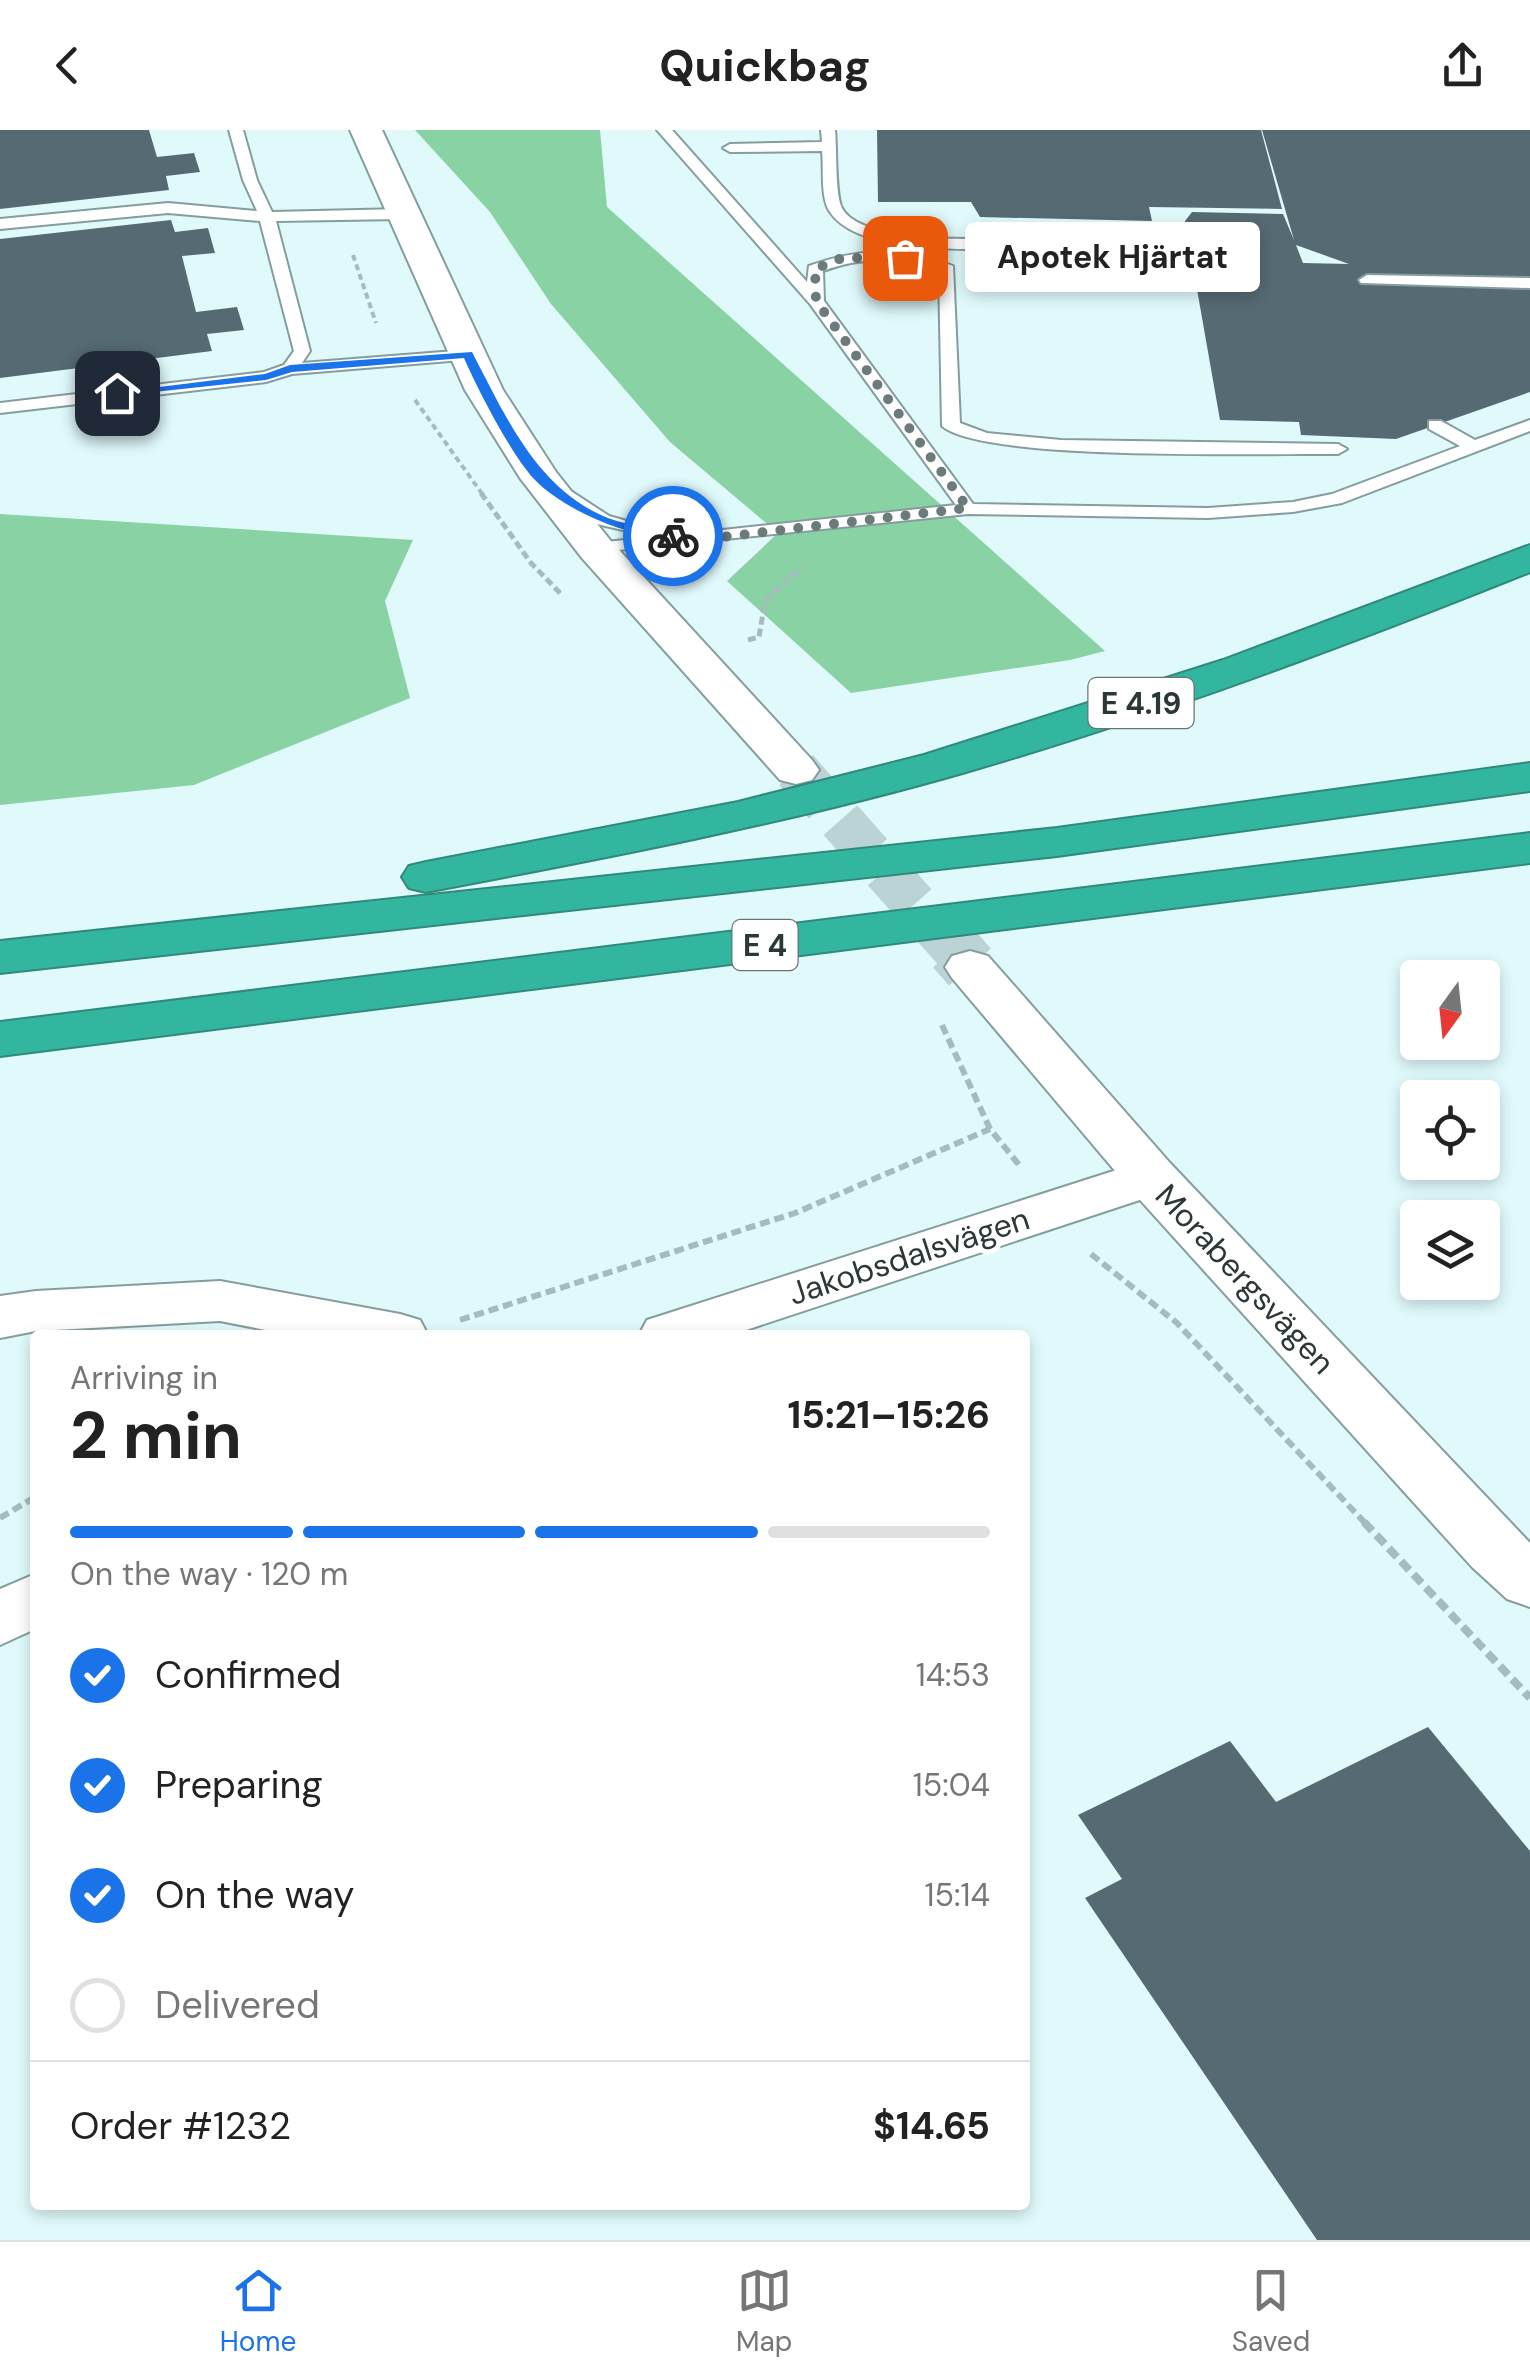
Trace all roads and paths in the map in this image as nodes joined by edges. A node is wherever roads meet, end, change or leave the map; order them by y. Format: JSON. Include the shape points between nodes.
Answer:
{"nodes":[{"id":1,"x":236,"y":130,"type":"edge"},
{"id":2,"x":366,"y":130,"type":"edge"},
{"id":3,"x":664,"y":130,"type":"edge"},
{"id":4,"x":829,"y":138,"type":"edge"},
{"id":5,"x":730,"y":148,"type":"dead end"},
{"id":6,"x":402,"y":214,"type":"junction"},
{"id":7,"x":266,"y":218,"type":"junction"},
{"id":8,"x":0,"y":224,"type":"edge"},
{"id":9,"x":1041,"y":243,"type":"dead end"},
{"id":10,"x":1146,"y":245,"type":"dead end"},
{"id":11,"x":1247,"y":248,"type":"dead end"},
{"id":12,"x":1367,"y":280,"type":"dead end"},
{"id":13,"x":1530,"y":283,"type":"edge"},
{"id":14,"x":816,"y":301,"type":"junction"},
{"id":15,"x":468,"y":355,"type":"junction"},
{"id":16,"x":290,"y":368,"type":"junction"},
{"id":17,"x":0,"y":408,"type":"edge"},
{"id":18,"x":1530,"y":425,"type":"edge"},
{"id":19,"x":1436,"y":426,"type":"dead end"},
{"id":20,"x":1474,"y":446,"type":"junction"},
{"id":21,"x":1338,"y":449,"type":"dead end"},
{"id":22,"x":540,"y":478,"type":"junction"},
{"id":23,"x":968,"y":508,"type":"junction"},
{"id":24,"x":706,"y":539,"type":"junction"},
{"id":25,"x":596,"y":549,"type":"junction"},
{"id":26,"x":1530,"y":557,"type":"edge"},
{"id":27,"x":796,"y":770,"type":"tunnel mouth"},
{"id":28,"x":1530,"y":777,"type":"edge"},
{"id":29,"x":1530,"y":848,"type":"edge"},
{"id":30,"x":60,"y":950,"type":"junction"},
{"id":31,"x":0,"y":956,"type":"edge"},
{"id":32,"x":970,"y":967,"type":"tunnel mouth"},
{"id":33,"x":937,"y":1016,"type":"dead end"},
{"id":34,"x":0,"y":1040,"type":"edge"},
{"id":35,"x":990,"y":1130,"type":"junction"},
{"id":36,"x":1151,"y":1177,"type":"junction"},
{"id":37,"x":1054,"y":1208,"type":"junction"},
{"id":38,"x":0,"y":1316,"type":"edge"},
{"id":39,"x":425,"y":1329,"type":"edge"},
{"id":40,"x":681,"y":1330,"type":"edge"},
{"id":41,"x":30,"y":1499,"type":"edge"},
{"id":42,"x":0,"y":1518,"type":"edge"},
{"id":43,"x":1530,"y":1581,"type":"edge"},
{"id":44,"x":30,"y":1601,"type":"edge"},
{"id":45,"x":0,"y":1619,"type":"edge"},
{"id":46,"x":1530,"y":1698,"type":"edge"}],
"edges":[{"from":1,"to":7,"type":"lane"},
{"from":2,"to":6,"type":"street"},
{"from":3,"to":14,"type":"lane"},
{"from":4,"to":5,"type":"lane"},
{"from":4,"to":9,"type":"lane","via":[[834,208],[851,228],[900,238]]},
{"from":6,"to":7,"type":"lane"},
{"from":6,"to":15,"type":"street"},
{"from":7,"to":8,"type":"lane","via":[[168,208]]},
{"from":7,"to":16,"type":"lane","via":[[302,350]]},
{"from":10,"to":11,"type":"path","via":[[1165,225],[1206,226]]},
{"from":12,"to":13,"type":"lane"},
{"from":14,"to":21,"type":"lane","via":[[815,269],[842,258],[930,261],[947,269],[950,426],[984,438]]},
{"from":14,"to":23,"type":"lane"},
{"from":15,"to":16,"type":"lane"},
{"from":15,"to":22,"type":"street"},
{"from":16,"to":17,"type":"lane","via":[[266,377]]},
{"from":18,"to":20,"type":"lane"},
{"from":19,"to":20,"type":"lane"},
{"from":20,"to":23,"type":"lane","via":[[1336,500],[1293,507]]},
{"from":22,"to":24,"type":"lane","via":[[603,520]]},
{"from":22,"to":25,"type":"street"},
{"from":23,"to":24,"type":"lane"},
{"from":24,"to":25,"type":"lane"},
{"from":25,"to":27,"type":"street"},
{"from":26,"to":30,"type":"highway","number":"E 4.19","via":[[1210,680],[964,757],[741,816]]},
{"from":28,"to":30,"type":"highway","number":"E 4","via":[[1057,842]]},
{"from":29,"to":34,"type":"highway","number":"E 4"},
{"from":30,"to":31,"type":"highway","number":"E 4"},
{"from":32,"to":36,"type":"street","name":"Morabergsvägen"},
{"from":33,"to":35,"type":"path"},
{"from":35,"to":37,"type":"path"},
{"from":35,"to":39,"type":"path","via":[[794,1213]]},
{"from":36,"to":37,"type":"street","name":"Jakobsdalsvägen"},
{"from":36,"to":43,"type":"street","name":"Morabergsvägen"},
{"from":37,"to":40,"type":"street","name":"Jakobsdalsvägen"},
{"from":37,"to":46,"type":"path","via":[[1093,1257],[1177,1324]]},
{"from":38,"to":39,"type":"street","via":[[220,1300]]},
{"from":41,"to":42,"type":"path"},
{"from":44,"to":45,"type":"street"}]}
